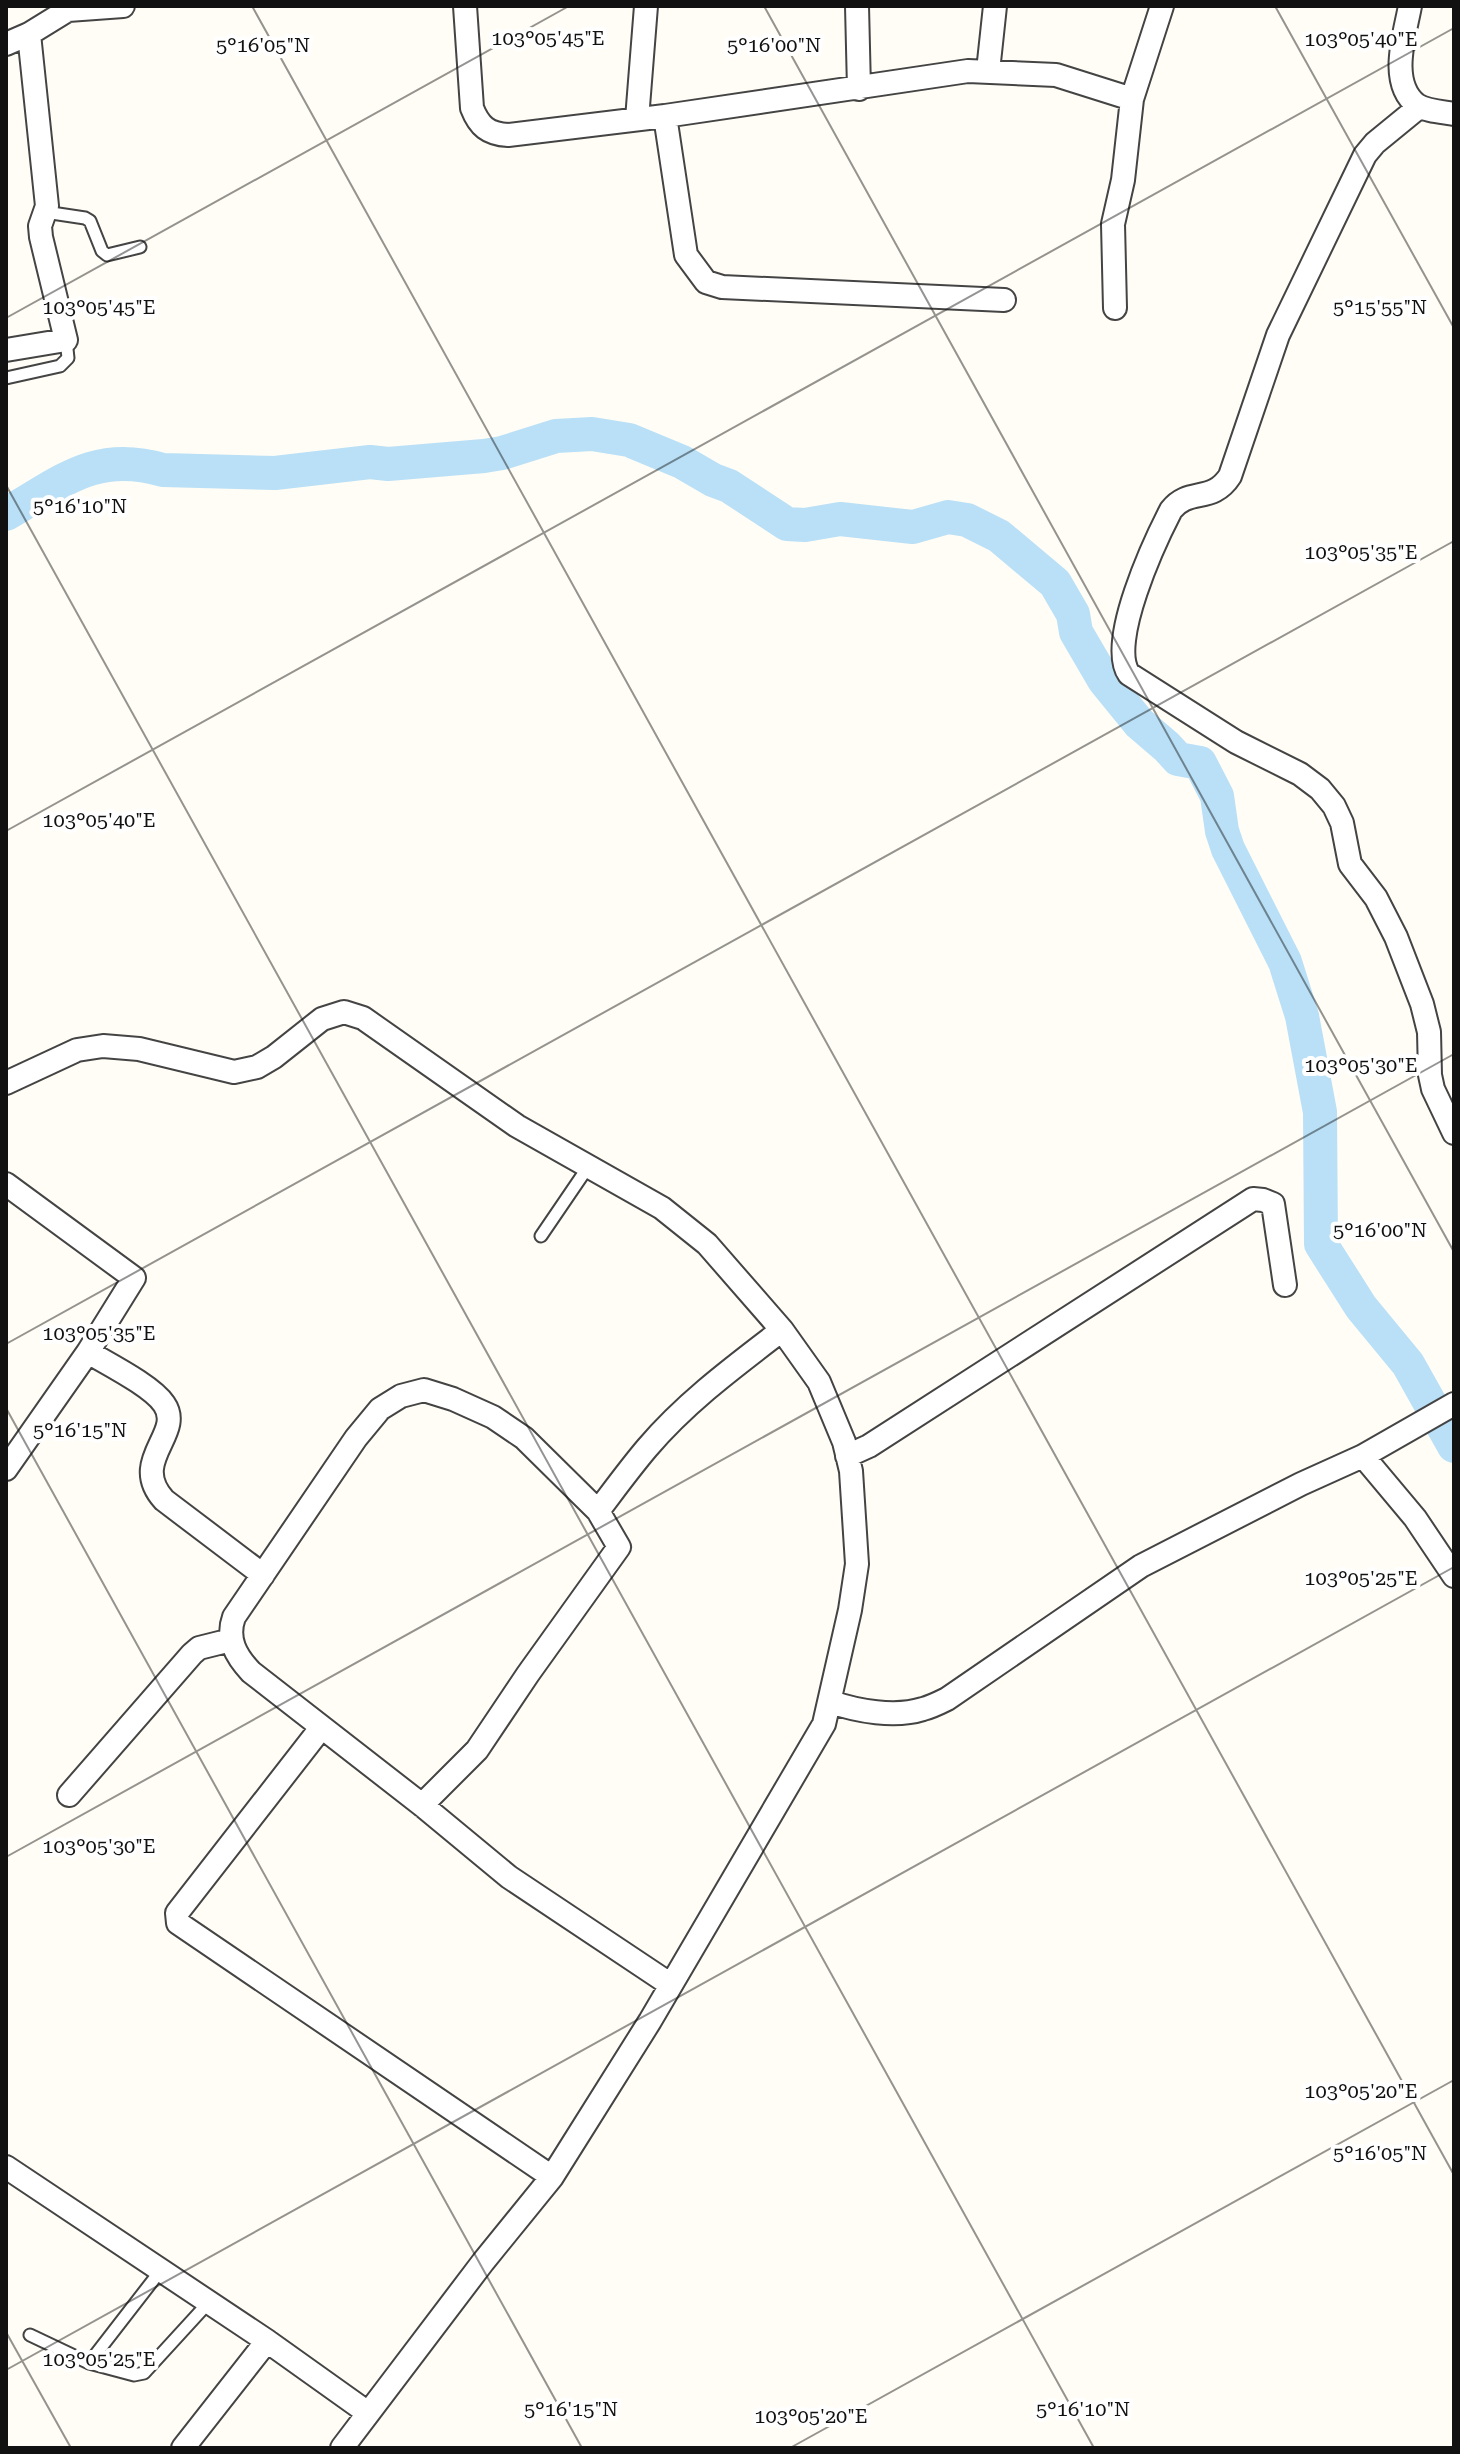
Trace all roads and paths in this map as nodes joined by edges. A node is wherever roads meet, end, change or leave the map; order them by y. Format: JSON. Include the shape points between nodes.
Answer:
{"nodes":[{"id":1,"x":123,"y":6,"type":"edge"},
{"id":2,"x":465,"y":6,"type":"edge"},
{"id":3,"x":646,"y":6,"type":"edge"},
{"id":4,"x":857,"y":6,"type":"edge"},
{"id":5,"x":995,"y":6,"type":"edge"},
{"id":6,"x":1162,"y":6,"type":"edge"},
{"id":7,"x":1410,"y":6,"type":"edge"},
{"id":8,"x":29,"y":34,"type":"junction"},
{"id":9,"x":6,"y":44,"type":"edge"},
{"id":10,"x":988,"y":71,"type":"junction"},
{"id":11,"x":859,"y":89,"type":"junction"},
{"id":12,"x":1132,"y":99,"type":"junction"},
{"id":13,"x":1419,"y":107,"type":"junction"},
{"id":14,"x":1454,"y":114,"type":"edge"},
{"id":15,"x":665,"y":116,"type":"junction"},
{"id":16,"x":637,"y":119,"type":"junction"},
{"id":17,"x":45,"y":212,"type":"junction"},
{"id":18,"x":140,"y":247,"type":"dead end"},
{"id":19,"x":1004,"y":300,"type":"dead end"},
{"id":20,"x":1115,"y":308,"type":"dead end"},
{"id":21,"x":66,"y":340,"type":"junction"},
{"id":22,"x":6,"y":350,"type":"edge"},
{"id":23,"x":6,"y":378,"type":"edge"},
{"id":24,"x":6,"y":1083,"type":"edge"},
{"id":25,"x":1454,"y":1133,"type":"edge"},
{"id":26,"x":588,"y":1167,"type":"junction"},
{"id":27,"x":6,"y":1184,"type":"edge"},
{"id":28,"x":541,"y":1236,"type":"dead end"},
{"id":29,"x":1285,"y":1285,"type":"dead end"},
{"id":30,"x":782,"y":1330,"type":"junction"},
{"id":31,"x":88,"y":1352,"type":"junction"},
{"id":32,"x":1454,"y":1404,"type":"edge"},
{"id":33,"x":847,"y":1456,"type":"junction"},
{"id":34,"x":1363,"y":1456,"type":"junction"},
{"id":35,"x":6,"y":1469,"type":"edge"},
{"id":36,"x":598,"y":1511,"type":"junction"},
{"id":37,"x":263,"y":1575,"type":"junction"},
{"id":38,"x":1454,"y":1576,"type":"edge"},
{"id":39,"x":231,"y":1640,"type":"junction"},
{"id":40,"x":831,"y":1702,"type":"junction"},
{"id":41,"x":321,"y":1728,"type":"junction"},
{"id":42,"x":69,"y":1795,"type":"dead end"},
{"id":43,"x":422,"y":1805,"type":"junction"},
{"id":44,"x":671,"y":1985,"type":"junction"},
{"id":45,"x":6,"y":2167,"type":"edge"},
{"id":46,"x":552,"y":2177,"type":"junction"},
{"id":47,"x":161,"y":2270,"type":"junction"},
{"id":48,"x":209,"y":2302,"type":"junction"},
{"id":49,"x":30,"y":2335,"type":"dead end"},
{"id":50,"x":267,"y":2341,"type":"junction"},
{"id":51,"x":89,"y":2363,"type":"junction"},
{"id":52,"x":368,"y":2413,"type":"junction"},
{"id":53,"x":183,"y":2448,"type":"edge"},
{"id":54,"x":342,"y":2448,"type":"edge"}],
"edges":[{"from":1,"to":8,"type":"street","via":[[68,10]]},
{"from":2,"to":16,"type":"street","via":[[472,108],[483,128],[508,135]]},
{"from":3,"to":16,"type":"street"},
{"from":4,"to":11,"type":"street"},
{"from":5,"to":10,"type":"street"},
{"from":6,"to":12,"type":"street"},
{"from":7,"to":13,"type":"street","via":[[1400,62],[1408,94]]},
{"from":8,"to":9,"type":"street"},
{"from":8,"to":17,"type":"street"},
{"from":10,"to":11,"type":"street"},
{"from":10,"to":12,"type":"street","via":[[1056,75]]},
{"from":11,"to":15,"type":"street"},
{"from":12,"to":20,"type":"street","via":[[1113,224]]},
{"from":13,"to":14,"type":"street"},
{"from":13,"to":25,"type":"street","via":[[1365,155],[1278,335],[1230,476],[1219,490],[1181,499],[1171,510],[1132,601],[1123,657],[1129,674],[1236,742],[1300,774],[1334,806],[1350,864],[1376,898],[1422,1004],[1433,1089]]},
{"from":15,"to":16,"type":"street"},
{"from":15,"to":19,"type":"street","via":[[686,255],[706,282],[722,287]]},
{"from":17,"to":18,"type":"lane","via":[[90,221],[107,255]]},
{"from":17,"to":21,"type":"street","via":[[41,237]]},
{"from":21,"to":22,"type":"street"},
{"from":21,"to":23,"type":"lane","via":[[68,358],[60,366]]},
{"from":24,"to":26,"type":"street","via":[[77,1050],[103,1046],[139,1049],[234,1072],[257,1067],[322,1019],[344,1012],[363,1018],[517,1126]]},
{"from":26,"to":28,"type":"lane"},
{"from":26,"to":30,"type":"street","via":[[662,1208],[707,1244]]},
{"from":27,"to":31,"type":"street","via":[[134,1278]]},
{"from":29,"to":33,"type":"street","via":[[1273,1204],[1253,1199]]},
{"from":30,"to":33,"type":"street","via":[[819,1382]]},
{"from":30,"to":36,"type":"street","via":[[719,1377],[659,1436]]},
{"from":31,"to":35,"type":"street"},
{"from":31,"to":37,"type":"street","via":[[158,1395],[167,1408],[169,1421],[150,1472],[155,1490]]},
{"from":32,"to":34,"type":"street"},
{"from":33,"to":40,"type":"street","via":[[857,1564]]},
{"from":34,"to":38,"type":"street"},
{"from":34,"to":40,"type":"street","via":[[1141,1566],[947,1699],[904,1712]]},
{"from":36,"to":37,"type":"street","via":[[524,1438],[493,1417],[424,1390],[380,1409]]},
{"from":36,"to":43,"type":"street","via":[[619,1547],[477,1750]]},
{"from":37,"to":39,"type":"street","via":[[234,1617]]},
{"from":39,"to":41,"type":"street","via":[[251,1672]]},
{"from":39,"to":42,"type":"street","via":[[192,1654]]},
{"from":40,"to":44,"type":"street","via":[[824,1724]]},
{"from":41,"to":43,"type":"street"},
{"from":41,"to":46,"type":"street","via":[[177,1913],[178,1923]]},
{"from":43,"to":44,"type":"street","via":[[509,1877]]},
{"from":44,"to":46,"type":"street"},
{"from":45,"to":47,"type":"street"},
{"from":46,"to":52,"type":"street"},
{"from":47,"to":48,"type":"street"},
{"from":47,"to":51,"type":"lane"},
{"from":48,"to":50,"type":"street"},
{"from":48,"to":51,"type":"lane","via":[[144,2373]]},
{"from":49,"to":51,"type":"lane"},
{"from":50,"to":52,"type":"street"},
{"from":50,"to":53,"type":"street"},
{"from":52,"to":54,"type":"street"}]}
